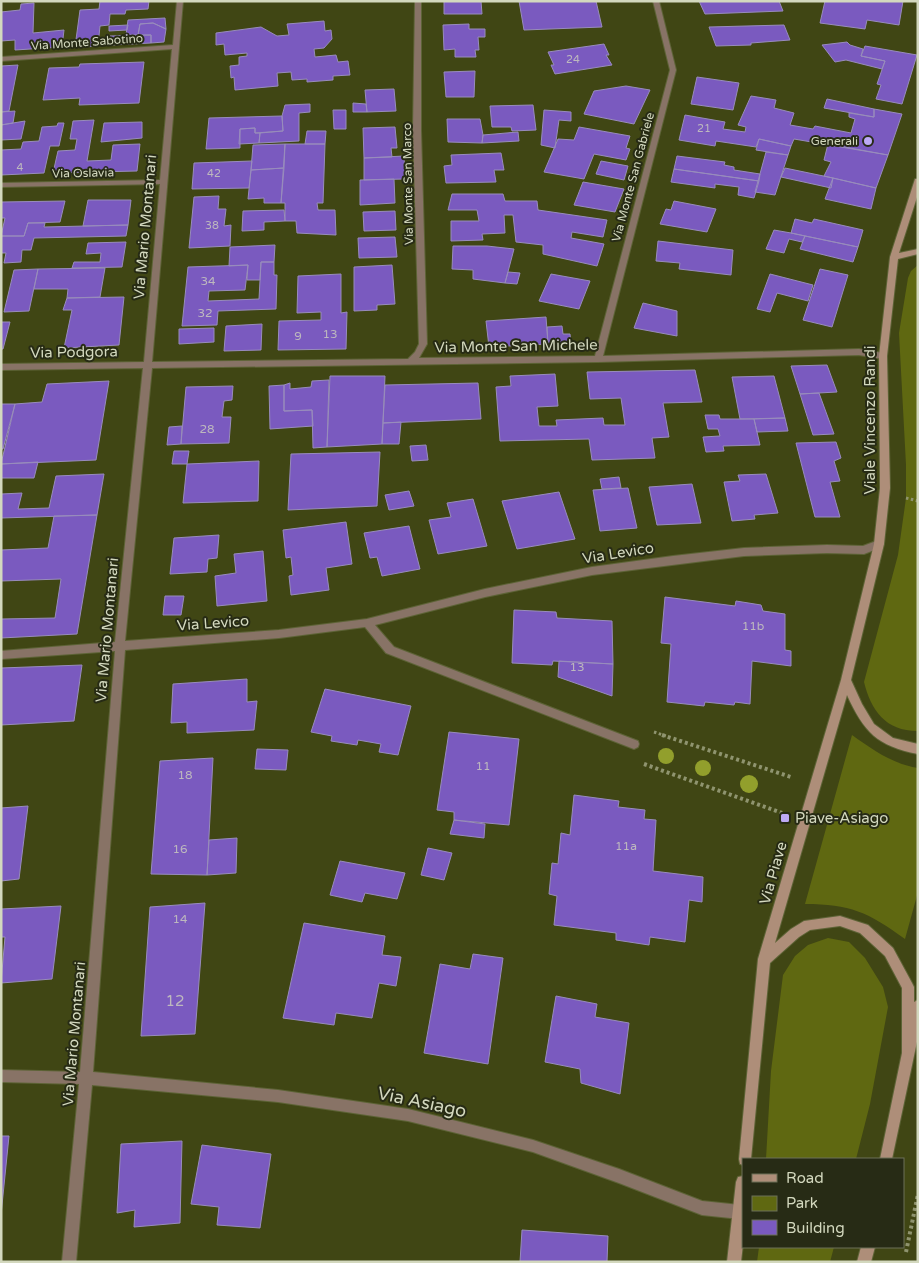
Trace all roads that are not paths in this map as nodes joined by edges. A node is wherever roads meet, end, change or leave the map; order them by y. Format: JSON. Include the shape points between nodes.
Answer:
{"nodes":[{"id":1,"x":180,"y":1,"type":"edge"},
{"id":2,"x":418,"y":1,"type":"edge"},
{"id":3,"x":656,"y":1,"type":"edge"},
{"id":4,"x":175,"y":47,"type":"junction"},
{"id":5,"x":1,"y":59,"type":"edge"},
{"id":6,"x":918,"y":181,"type":"edge"},
{"id":7,"x":165,"y":182,"type":"junction"},
{"id":8,"x":1,"y":185,"type":"edge"},
{"id":9,"x":918,"y":251,"type":"edge"},
{"id":10,"x":894,"y":257,"type":"junction"},
{"id":11,"x":883,"y":356,"type":"junction"},
{"id":12,"x":598,"y":359,"type":"junction"},
{"id":13,"x":411,"y":361,"type":"junction"},
{"id":14,"x":148,"y":364,"type":"junction"},
{"id":15,"x":1,"y":367,"type":"edge"},
{"id":16,"x":879,"y":544,"type":"junction"},
{"id":17,"x":366,"y":623,"type":"junction"},
{"id":18,"x":120,"y":645,"type":"junction"},
{"id":19,"x":1,"y":655,"type":"edge"},
{"id":20,"x":846,"y":680,"type":"junction"},
{"id":21,"x":634,"y":744,"type":"dead end"},
{"id":22,"x":918,"y":749,"type":"edge"},
{"id":23,"x":764,"y":959,"type":"junction"},
{"id":24,"x":918,"y":1006,"type":"edge"},
{"id":25,"x":907,"y":1050,"type":"junction"},
{"id":26,"x":1,"y":1076,"type":"edge"},
{"id":27,"x":86,"y":1078,"type":"junction"},
{"id":28,"x":745,"y":1158,"type":"edge"},
{"id":29,"x":886,"y":1158,"type":"edge"},
{"id":30,"x":742,"y":1192,"type":"edge"},
{"id":31,"x":740,"y":1212,"type":"junction"},
{"id":32,"x":868,"y":1248,"type":"edge"},
{"id":33,"x":69,"y":1262,"type":"edge"},
{"id":34,"x":734,"y":1262,"type":"edge"},
{"id":35,"x":864,"y":1262,"type":"edge"}],
"edges":[{"from":1,"to":4,"type":"street","name":"Via Mario Montanari"},
{"from":2,"to":13,"type":"street","name":"Via Monte San Marco","via":[[417,130],[423,344]]},
{"from":3,"to":12,"type":"street","name":"Via Monte San Gabriele","via":[[673,70]]},
{"from":4,"to":5,"type":"street","name":"Via Monte Sabotino"},
{"from":4,"to":7,"type":"street","name":"Via Mario Montanari"},
{"from":6,"to":10,"type":"street","name":"Viale Vincenzo Randi"},
{"from":7,"to":8,"type":"street","name":"Via Oslavia"},
{"from":7,"to":14,"type":"street","name":"Via Mario Montanari"},
{"from":9,"to":10,"type":"street"},
{"from":10,"to":11,"type":"street","name":"Viale Vincenzo Randi"},
{"from":11,"to":12,"type":"street","name":"Via Monte San Michele","via":[[859,352]]},
{"from":11,"to":16,"type":"street","name":"Viale Vincenzo Randi","via":[[885,488]]},
{"from":12,"to":13,"type":"street","name":"Via Monte San Michele"},
{"from":13,"to":14,"type":"street","name":"Via Monte San Michele"},
{"from":14,"to":15,"type":"street","name":"Via Podgora"},
{"from":14,"to":18,"type":"street","name":"Via Mario Montanari"},
{"from":16,"to":17,"type":"street","name":"Via Levico","via":[[864,550],[744,552],[592,571],[485,592]]},
{"from":16,"to":20,"type":"street","name":"Via Piave"},
{"from":17,"to":18,"type":"street","name":"Via Levico","via":[[279,634]]},
{"from":17,"to":21,"type":"street","via":[[390,650]]},
{"from":18,"to":19,"type":"street","name":"Via Levico"},
{"from":18,"to":27,"type":"street","name":"Via Mario Montanari"},
{"from":20,"to":22,"type":"street","via":[[860,713],[872,730],[900,746]]},
{"from":20,"to":23,"type":"street","name":"Via Piave"},
{"from":23,"to":25,"type":"street","via":[[808,925],[840,920],[864,930],[889,952],[908,986]]},
{"from":23,"to":28,"type":"street","name":"Via Piave"},
{"from":24,"to":25,"type":"street"},
{"from":25,"to":29,"type":"street"},
{"from":26,"to":27,"type":"street","name":"Via Asiago"},
{"from":27,"to":31,"type":"street","name":"Via Asiago","via":[[278,1096],[408,1114],[533,1146],[702,1208]]},
{"from":27,"to":33,"type":"street","name":"Via Mario Montanari"},
{"from":30,"to":31,"type":"street"},
{"from":31,"to":34,"type":"street"},
{"from":32,"to":35,"type":"street"}]}
